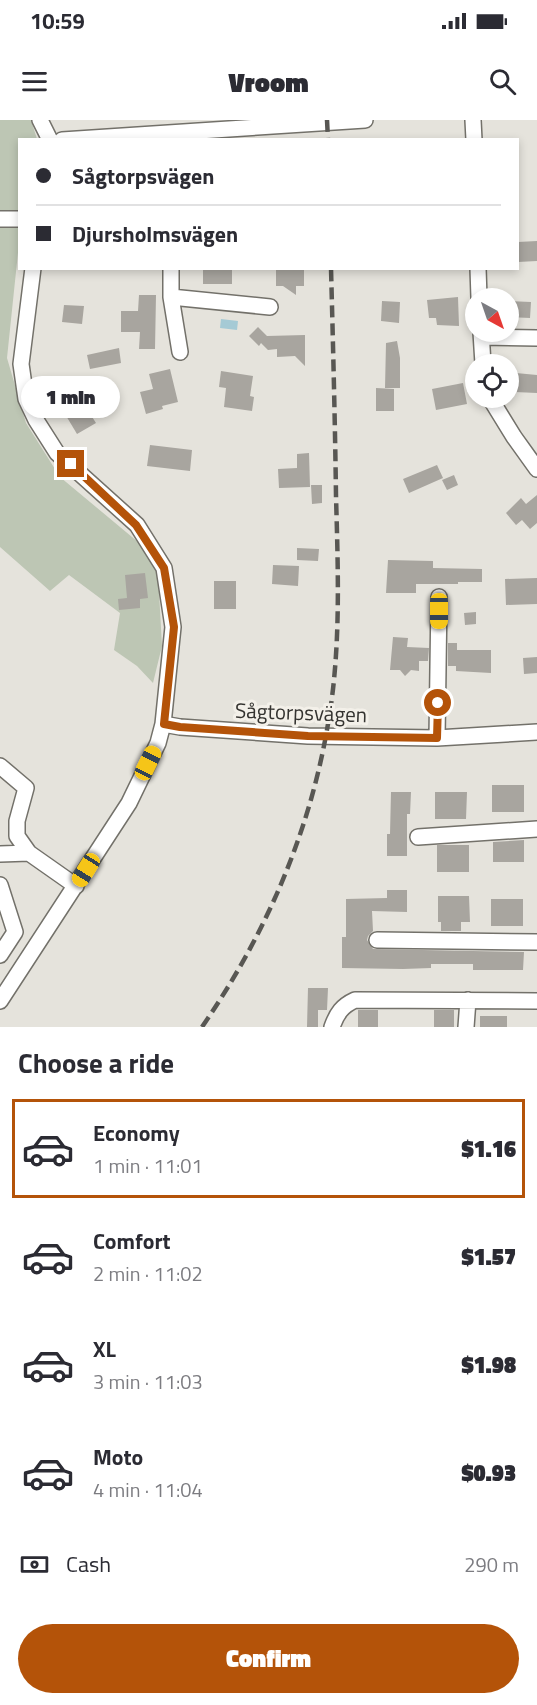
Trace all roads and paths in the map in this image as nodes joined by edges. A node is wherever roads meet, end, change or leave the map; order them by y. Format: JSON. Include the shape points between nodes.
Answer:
{"nodes":[{"id":1,"x":40,"y":120,"type":"edge"},
{"id":2,"x":365,"y":120,"type":"edge"},
{"id":3,"x":473,"y":120,"type":"edge"},
{"id":4,"x":177,"y":136,"type":"edge"},
{"id":5,"x":49,"y":138,"type":"edge"},
{"id":6,"x":120,"y":138,"type":"edge"},
{"id":7,"x":474,"y":138,"type":"edge"},
{"id":8,"x":0,"y":219,"type":"edge"},
{"id":9,"x":18,"y":219,"type":"edge"},
{"id":10,"x":33,"y":270,"type":"edge"},
{"id":11,"x":171,"y":270,"type":"edge"},
{"id":12,"x":478,"y":270,"type":"edge"},
{"id":13,"x":479,"y":288,"type":"edge"},
{"id":14,"x":171,"y":297,"type":"junction"},
{"id":15,"x":270,"y":307,"type":"dead end"},
{"id":16,"x":519,"y":337,"type":"edge"},
{"id":17,"x":537,"y":338,"type":"edge"},
{"id":18,"x":180,"y":352,"type":"dead end"},
{"id":19,"x":496,"y":408,"type":"edge"},
{"id":20,"x":537,"y":469,"type":"edge"},
{"id":21,"x":439,"y":597,"type":"dead end"},
{"id":22,"x":164,"y":724,"type":"junction"},
{"id":23,"x":537,"y":732,"type":"edge"},
{"id":24,"x":437,"y":738,"type":"junction"},
{"id":25,"x":0,"y":766,"type":"edge"},
{"id":26,"x":537,"y":829,"type":"edge"},
{"id":27,"x":418,"y":837,"type":"dead end"},
{"id":28,"x":0,"y":854,"type":"edge"},
{"id":29,"x":29,"y":854,"type":"junction"},
{"id":30,"x":0,"y":885,"type":"edge"},
{"id":31,"x":76,"y":886,"type":"junction"},
{"id":32,"x":377,"y":940,"type":"dead end"},
{"id":33,"x":537,"y":942,"type":"edge"},
{"id":34,"x":0,"y":955,"type":"edge"},
{"id":35,"x":468,"y":1000,"type":"junction"},
{"id":36,"x":0,"y":1001,"type":"edge"},
{"id":37,"x":537,"y":1001,"type":"edge"},
{"id":38,"x":332,"y":1027,"type":"edge"},
{"id":39,"x":466,"y":1027,"type":"edge"}],
"edges":[{"from":1,"to":5,"type":"street"},
{"from":2,"to":4,"type":"street"},
{"from":3,"to":7,"type":"street"},
{"from":4,"to":6,"type":"street"},
{"from":8,"to":9,"type":"street"},
{"from":10,"to":22,"type":"street","via":[[21,364],[26,399],[57,453],[136,525],[164,568],[174,627]]},
{"from":11,"to":14,"type":"street"},
{"from":12,"to":13,"type":"street"},
{"from":14,"to":15,"type":"street"},
{"from":14,"to":18,"type":"street"},
{"from":16,"to":17,"type":"street"},
{"from":19,"to":20,"type":"street"},
{"from":21,"to":24,"type":"street"},
{"from":22,"to":24,"type":"street","name":"Sågtorpsvägen","via":[[308,736]]},
{"from":22,"to":31,"type":"street","via":[[129,803]]},
{"from":23,"to":24,"type":"street","name":"Sågtorpsvägen"},
{"from":25,"to":29,"type":"street","via":[[26,788],[16,821],[17,836]]},
{"from":26,"to":27,"type":"street"},
{"from":28,"to":29,"type":"street"},
{"from":29,"to":31,"type":"street"},
{"from":30,"to":34,"type":"street","via":[[15,932]]},
{"from":31,"to":36,"type":"street"},
{"from":32,"to":33,"type":"street"},
{"from":35,"to":37,"type":"street"},
{"from":35,"to":38,"type":"street","via":[[355,1000],[340,1009]]},
{"from":35,"to":39,"type":"street"}]}
